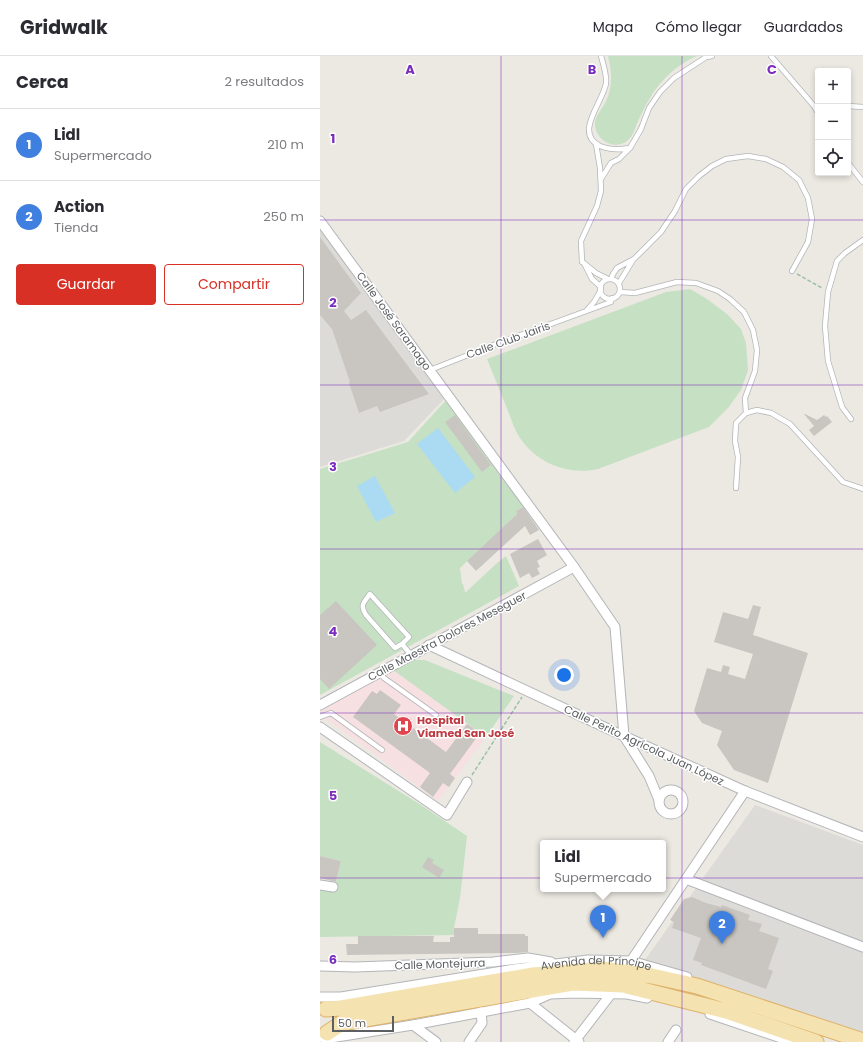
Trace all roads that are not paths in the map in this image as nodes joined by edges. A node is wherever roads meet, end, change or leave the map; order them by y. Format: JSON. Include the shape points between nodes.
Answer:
{"nodes":[{"id":1,"x":601,"y":56,"type":"edge"},
{"id":2,"x":712,"y":56,"type":"edge"},
{"id":3,"x":771,"y":56,"type":"edge"},
{"id":4,"x":815,"y":105,"type":"edge"},
{"id":5,"x":851,"y":106,"type":"edge"},
{"id":6,"x":863,"y":107,"type":"edge"},
{"id":7,"x":596,"y":144,"type":"junction"},
{"id":8,"x":630,"y":148,"type":"junction"},
{"id":9,"x":851,"y":167,"type":"edge"},
{"id":10,"x":601,"y":179,"type":"junction"},
{"id":11,"x":863,"y":182,"type":"edge"},
{"id":12,"x":320,"y":221,"type":"edge"},
{"id":13,"x":863,"y":240,"type":"edge"},
{"id":14,"x":634,"y":258,"type":"junction"},
{"id":15,"x":584,"y":263,"type":"junction"},
{"id":16,"x":792,"y":271,"type":"road end"},
{"id":17,"x":609,"y":279,"type":"junction"},
{"id":18,"x":619,"y":283,"type":"junction"},
{"id":19,"x":601,"y":288,"type":"junction"},
{"id":20,"x":620,"y":292,"type":"junction"},
{"id":21,"x":612,"y":298,"type":"junction"},
{"id":22,"x":586,"y":311,"type":"junction"},
{"id":23,"x":430,"y":370,"type":"junction"},
{"id":24,"x":746,"y":413,"type":"junction"},
{"id":25,"x":851,"y":419,"type":"dead end"},
{"id":26,"x":736,"y":488,"type":"dead end"},
{"id":27,"x":863,"y":489,"type":"edge"},
{"id":28,"x":574,"y":567,"type":"junction"},
{"id":29,"x":402,"y":644,"type":"junction"},
{"id":30,"x":429,"y":645,"type":"junction"},
{"id":31,"x":411,"y":655,"type":"junction"},
{"id":32,"x":379,"y":672,"type":"junction"},
{"id":33,"x":320,"y":705,"type":"edge"},
{"id":34,"x":436,"y":715,"type":"dead end"},
{"id":35,"x":320,"y":718,"type":"edge"},
{"id":36,"x":320,"y":727,"type":"edge"},
{"id":37,"x":624,"y":736,"type":"junction"},
{"id":38,"x":382,"y":750,"type":"dead end"},
{"id":39,"x":467,"y":782,"type":"road end"},
{"id":40,"x":745,"y":791,"type":"junction"},
{"id":41,"x":659,"y":800,"type":"dead end"},
{"id":42,"x":863,"y":837,"type":"edge"},
{"id":43,"x":686,"y":879,"type":"junction"},
{"id":44,"x":320,"y":885,"type":"edge"},
{"id":45,"x":333,"y":887,"type":"dead end"},
{"id":46,"x":863,"y":947,"type":"edge"},
{"id":47,"x":631,"y":961,"type":"junction"},
{"id":48,"x":560,"y":963,"type":"junction"},
{"id":49,"x":320,"y":966,"type":"edge"},
{"id":50,"x":611,"y":994,"type":"junction"},
{"id":51,"x":322,"y":1003,"type":"edge"},
{"id":52,"x":530,"y":1003,"type":"junction"},
{"id":53,"x":482,"y":1012,"type":"junction"},
{"id":54,"x":413,"y":1025,"type":"junction"},
{"id":55,"x":676,"y":1030,"type":"dead end"},
{"id":56,"x":863,"y":1036,"type":"edge"},
{"id":57,"x":324,"y":1038,"type":"edge"},
{"id":58,"x":576,"y":1041,"type":"edge"},
{"id":59,"x":863,"y":1041,"type":"edge"},
{"id":60,"x":436,"y":1042,"type":"edge"},
{"id":61,"x":469,"y":1042,"type":"edge"},
{"id":62,"x":668,"y":1042,"type":"edge"},
{"id":63,"x":793,"y":1042,"type":"edge"},
{"id":64,"x":816,"y":1042,"type":"edge"}],
"edges":[{"from":1,"to":7,"type":"lane","via":[[606,82],[590,122],[590,135]]},
{"from":2,"to":8,"type":"lane","via":[[706,57],[674,78],[660,92],[649,108]]},
{"from":3,"to":4,"type":"lane"},
{"from":5,"to":6,"type":"lane"},
{"from":7,"to":8,"type":"lane","via":[[614,150]]},
{"from":7,"to":10,"type":"lane"},
{"from":8,"to":10,"type":"lane","via":[[611,163]]},
{"from":9,"to":11,"type":"lane"},
{"from":10,"to":15,"type":"lane","via":[[601,191],[581,241]]},
{"from":12,"to":23,"type":"street","name":"Calle José Saramago"},
{"from":13,"to":25,"type":"lane","via":[[837,261],[828,292],[825,326],[828,361],[842,407]]},
{"from":14,"to":16,"type":"lane","via":[[661,232],[686,189],[698,176],[726,159],[748,156],[766,159],[783,167],[799,180],[808,198],[812,220],[808,242]]},
{"from":14,"to":17,"type":"lane","via":[[617,268]]},
{"from":14,"to":18,"type":"lane"},
{"from":15,"to":17,"type":"lane"},
{"from":15,"to":19,"type":"lane","via":[[592,279]]},
{"from":17,"to":18,"type":"lane"},
{"from":17,"to":19,"type":"lane","via":[[602,283]]},
{"from":18,"to":20,"type":"lane"},
{"from":19,"to":21,"type":"lane","via":[[606,298]]},
{"from":19,"to":22,"type":"lane"},
{"from":20,"to":21,"type":"lane"},
{"from":20,"to":24,"type":"lane","via":[[635,293],[677,282],[696,283],[718,291],[744,312],[753,330],[757,350],[756,371],[745,398]]},
{"from":21,"to":22,"type":"lane","name":"Calle Club Jairis","via":[[611,302]]},
{"from":22,"to":23,"type":"lane","name":"Calle Club Jairis"},
{"from":23,"to":28,"type":"street","name":"Calle José Saramago"},
{"from":24,"to":26,"type":"lane","via":[[736,423]]},
{"from":24,"to":27,"type":"lane","via":[[757,410],[771,413],[790,424],[843,482]]},
{"from":28,"to":30,"type":"street","name":"Calle Maestra Dolores Meseguer"},
{"from":28,"to":37,"type":"street","name":"Calle José Saramago","via":[[615,627]]},
{"from":29,"to":29,"type":"lane","via":[[409,638],[370,594],[362,603],[362,609],[395,648]]},
{"from":29,"to":31,"type":"lane"},
{"from":30,"to":31,"type":"street","name":"Calle Maestra Dolores Meseguer"},
{"from":30,"to":37,"type":"street","name":"Calle Perito Agrícola Juan López"},
{"from":31,"to":32,"type":"street","name":"Calle Maestra Dolores Meseguer"},
{"from":32,"to":33,"type":"street","name":"Calle Maestra Dolores Meseguer"},
{"from":32,"to":34,"type":"lane"},
{"from":35,"to":38,"type":"lane","via":[[331,713]]},
{"from":36,"to":39,"type":"street","via":[[447,815]]},
{"from":37,"to":40,"type":"street","name":"Calle Perito Agrícola Juan López"},
{"from":37,"to":41,"type":"street"},
{"from":40,"to":42,"type":"street","name":"Calle Perito Agrícola Juan López"},
{"from":40,"to":43,"type":"street"},
{"from":43,"to":46,"type":"street"},
{"from":43,"to":47,"type":"street"},
{"from":44,"to":45,"type":"street"},
{"from":47,"to":48,"type":"street","name":"Avenida del Príncipe","via":[[588,960]]},
{"from":47,"to":56,"type":"street","name":"Avenida del Príncipe","via":[[707,982]]},
{"from":48,"to":49,"type":"street","name":"Calle Montejurra","via":[[528,958],[493,962]]},
{"from":48,"to":51,"type":"street","name":"Avenida del Príncipe","via":[[341,997]]},
{"from":50,"to":52,"type":"street","via":[[550,994]]},
{"from":50,"to":58,"type":"street"},
{"from":50,"to":63,"type":"street","via":[[628,994],[696,1009]]},
{"from":51,"to":57,"type":"main road","via":[[329,1018],[329,1027]]},
{"from":51,"to":59,"type":"main road","name":"Avenida del Príncipe","via":[[341,1008],[533,975],[602,969],[697,986]]},
{"from":52,"to":53,"type":"street"},
{"from":52,"to":58,"type":"street"},
{"from":53,"to":54,"type":"street"},
{"from":53,"to":61,"type":"street","via":[[482,1023]]},
{"from":54,"to":57,"type":"street"},
{"from":54,"to":60,"type":"street"},
{"from":55,"to":62,"type":"street"},
{"from":57,"to":64,"type":"main road","name":"Avenida del Príncipe","via":[[342,1023],[573,983],[623,985],[726,1011]]}]}
